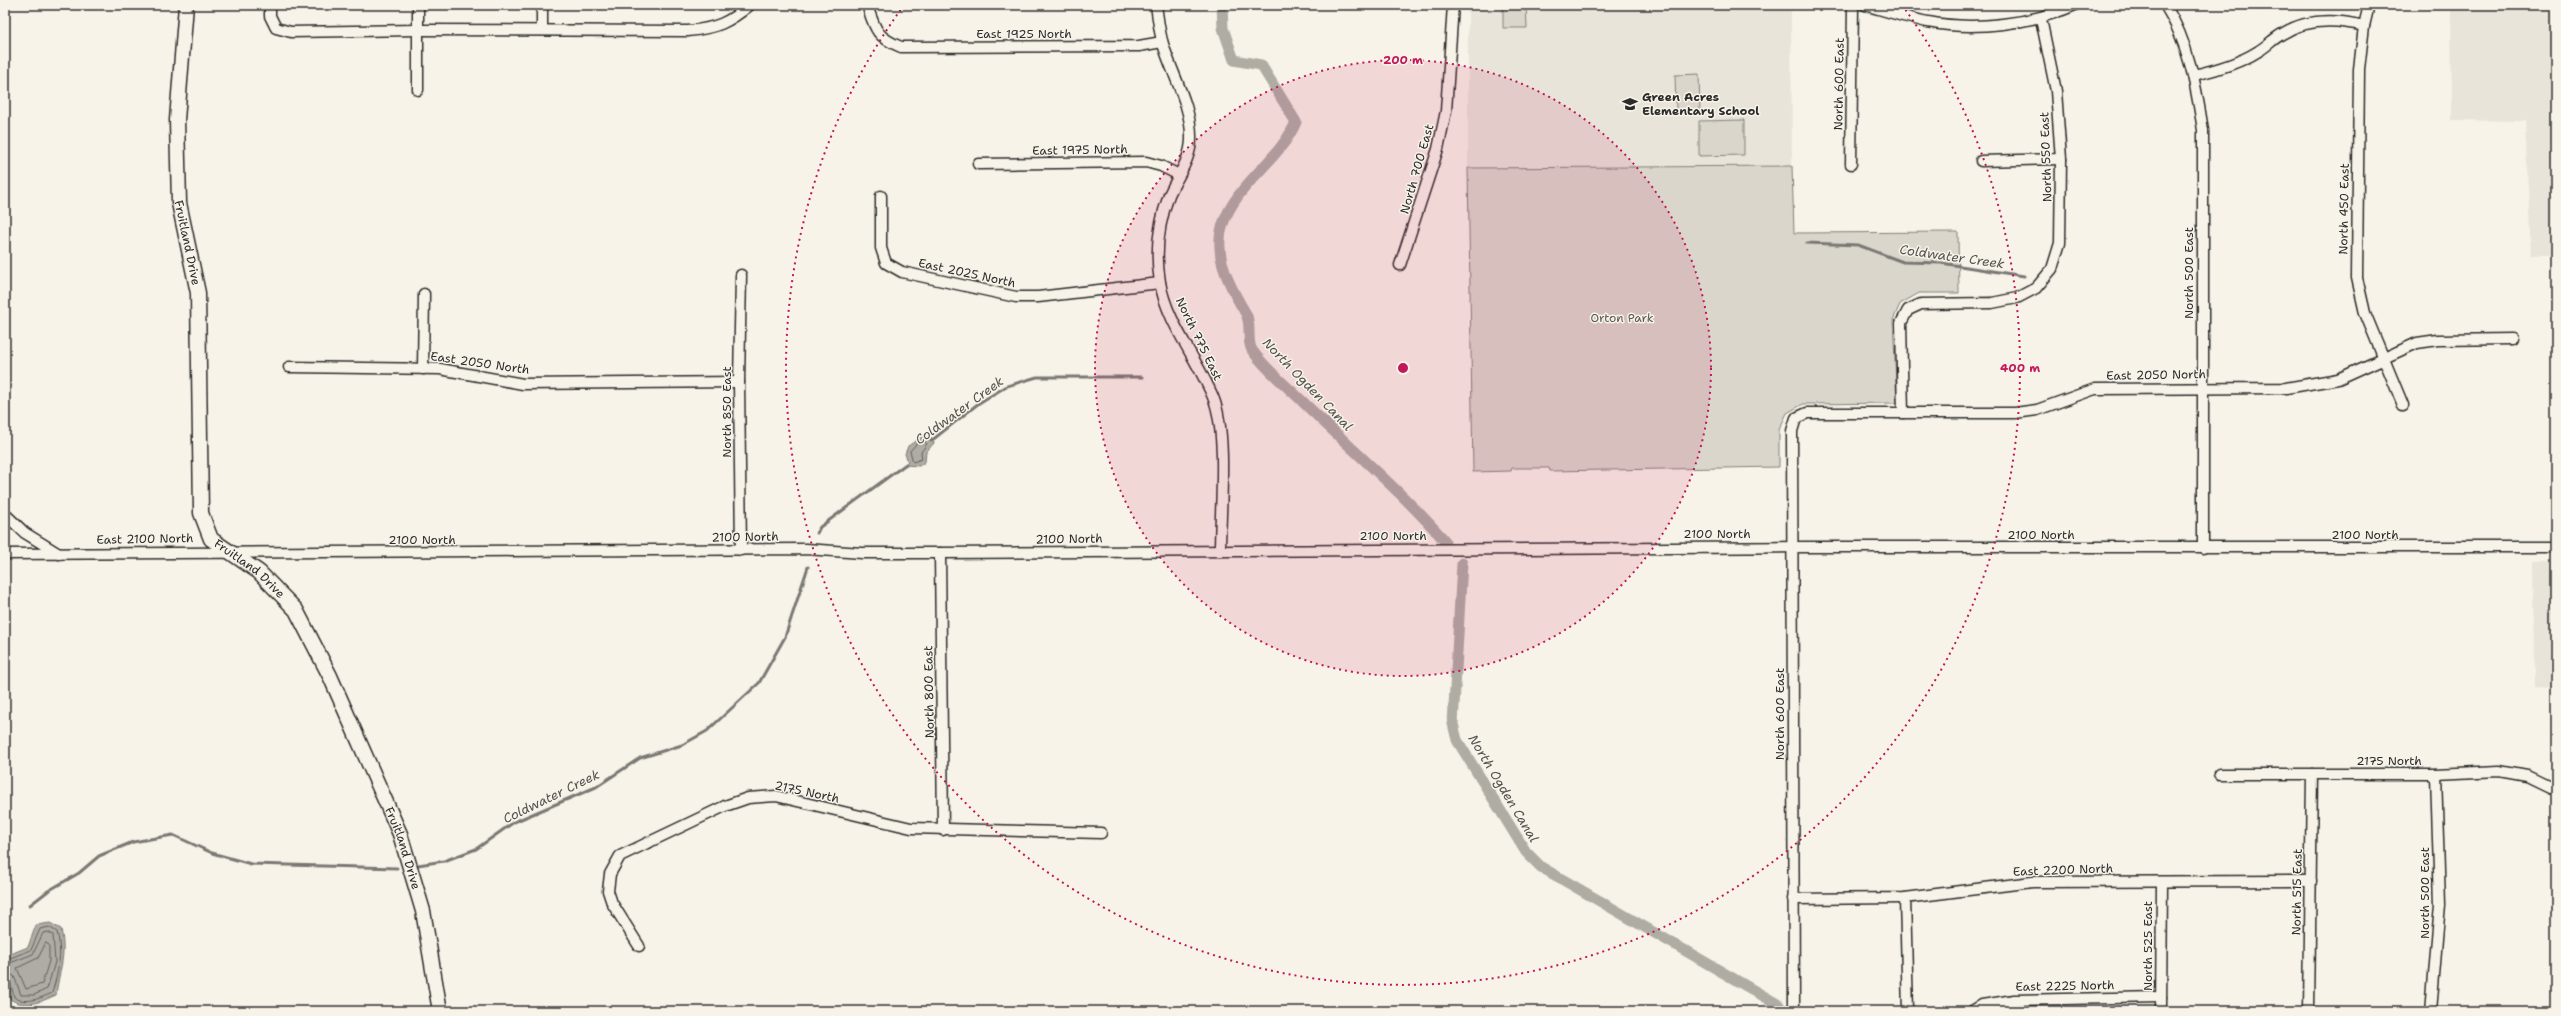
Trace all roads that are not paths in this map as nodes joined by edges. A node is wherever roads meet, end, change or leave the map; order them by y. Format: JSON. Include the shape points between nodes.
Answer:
{"nodes":[{"id":1,"x":186,"y":5,"type":"edge"},
{"id":2,"x":270,"y":5,"type":"edge"},
{"id":3,"x":418,"y":5,"type":"edge"},
{"id":4,"x":542,"y":5,"type":"edge"},
{"id":5,"x":750,"y":5,"type":"edge"},
{"id":6,"x":867,"y":5,"type":"edge"},
{"id":7,"x":1156,"y":5,"type":"edge"},
{"id":8,"x":1453,"y":5,"type":"edge"},
{"id":9,"x":1853,"y":5,"type":"edge"},
{"id":10,"x":1865,"y":5,"type":"edge"},
{"id":11,"x":2075,"y":5,"type":"edge"},
{"id":12,"x":2165,"y":5,"type":"edge"},
{"id":13,"x":2369,"y":5,"type":"edge"},
{"id":14,"x":2041,"y":19,"type":"junction"},
{"id":15,"x":2364,"y":26,"type":"junction"},
{"id":16,"x":418,"y":30,"type":"junction"},
{"id":17,"x":542,"y":30,"type":"junction"},
{"id":18,"x":1162,"y":42,"type":"junction"},
{"id":19,"x":2194,"y":74,"type":"junction"},
{"id":20,"x":418,"y":90,"type":"dead end"},
{"id":21,"x":2061,"y":158,"type":"junction"},
{"id":22,"x":1981,"y":161,"type":"dead end"},
{"id":23,"x":978,"y":164,"type":"dead end"},
{"id":24,"x":1851,"y":164,"type":"dead end"},
{"id":25,"x":1179,"y":175,"type":"junction"},
{"id":26,"x":881,"y":196,"type":"dead end"},
{"id":27,"x":1400,"y":265,"type":"dead end"},
{"id":28,"x":740,"y":274,"type":"dead end"},
{"id":29,"x":1160,"y":283,"type":"junction"},
{"id":30,"x":424,"y":294,"type":"dead end"},
{"id":31,"x":2512,"y":339,"type":"dead end"},
{"id":32,"x":2385,"y":359,"type":"junction"},
{"id":33,"x":289,"y":367,"type":"dead end"},
{"id":34,"x":423,"y":369,"type":"junction"},
{"id":35,"x":739,"y":382,"type":"junction"},
{"id":36,"x":2202,"y":388,"type":"junction"},
{"id":37,"x":2403,"y":405,"type":"dead end"},
{"id":38,"x":1903,"y":413,"type":"junction"},
{"id":39,"x":1796,"y":418,"type":"joint"},
{"id":40,"x":5,"y":514,"type":"edge"},
{"id":41,"x":1792,"y":547,"type":"junction"},
{"id":42,"x":2556,"y":547,"type":"edge"},
{"id":43,"x":2203,"y":548,"type":"junction"},
{"id":44,"x":741,"y":550,"type":"junction"},
{"id":45,"x":1220,"y":551,"type":"junction"},
{"id":46,"x":231,"y":553,"type":"junction"},
{"id":47,"x":940,"y":553,"type":"junction"},
{"id":48,"x":5,"y":554,"type":"edge"},
{"id":49,"x":59,"y":554,"type":"junction"},
{"id":50,"x":2219,"y":774,"type":"dead end"},
{"id":51,"x":2312,"y":774,"type":"junction"},
{"id":52,"x":2436,"y":774,"type":"junction"},
{"id":53,"x":2556,"y":790,"type":"edge"},
{"id":54,"x":943,"y":830,"type":"junction"},
{"id":55,"x":1101,"y":833,"type":"dead end"},
{"id":56,"x":2311,"y":881,"type":"junction"},
{"id":57,"x":2162,"y":882,"type":"junction"},
{"id":58,"x":1904,"y":898,"type":"junction"},
{"id":59,"x":1793,"y":899,"type":"junction"},
{"id":60,"x":639,"y":946,"type":"dead end"},
{"id":61,"x":2161,"y":997,"type":"junction"},
{"id":62,"x":440,"y":1011,"type":"edge"},
{"id":63,"x":1794,"y":1011,"type":"edge"},
{"id":64,"x":1908,"y":1011,"type":"edge"},
{"id":65,"x":1972,"y":1011,"type":"edge"},
{"id":66,"x":2161,"y":1011,"type":"edge"},
{"id":67,"x":2308,"y":1011,"type":"edge"},
{"id":68,"x":2431,"y":1011,"type":"edge"}],
"edges":[{"from":1,"to":46,"type":"street","name":"Fruitland Drive","via":[[177,120],[178,203],[198,293],[201,513],[211,539]]},
{"from":2,"to":16,"type":"street","via":[[270,16],[276,28],[291,32]]},
{"from":3,"to":16,"type":"street"},
{"from":4,"to":17,"type":"street"},
{"from":5,"to":17,"type":"street","via":[[731,20],[713,29]]},
{"from":6,"to":18,"type":"street","name":"East 1925 North","via":[[876,32],[886,42],[901,47],[1139,46]]},
{"from":7,"to":18,"type":"street","name":"North 775 East"},
{"from":8,"to":27,"type":"street","name":"North 700 East","via":[[1446,111],[1438,149]]},
{"from":9,"to":24,"type":"street","name":"North 600 East"},
{"from":10,"to":14,"type":"street","via":[[1928,22],[1984,26]]},
{"from":11,"to":14,"type":"street"},
{"from":12,"to":19,"type":"street","name":"North 500 East"},
{"from":13,"to":15,"type":"street","name":"North 450 East"},
{"from":14,"to":21,"type":"street","name":"North 550 East","via":[[2056,91]]},
{"from":15,"to":19,"type":"street","via":[[2341,20],[2316,21],[2297,26],[2257,52],[2236,62]]},
{"from":15,"to":32,"type":"street","name":"North 450 East","via":[[2359,69],[2357,278],[2365,313]]},
{"from":16,"to":17,"type":"street"},
{"from":16,"to":20,"type":"street"},
{"from":18,"to":25,"type":"street","name":"North 775 East","via":[[1189,118],[1191,140]]},
{"from":19,"to":36,"type":"street","name":"North 500 East","via":[[2203,130]]},
{"from":21,"to":22,"type":"street"},
{"from":21,"to":38,"type":"street","name":"North 550 East","via":[[2060,243],[2052,269],[2036,288],[2017,298],[1992,303],[1921,304],[1908,310],[1901,323]]},
{"from":23,"to":25,"type":"street","name":"East 1975 North","via":[[1146,162]]},
{"from":25,"to":29,"type":"street","name":"North 775 East","via":[[1161,220],[1158,255]]},
{"from":26,"to":29,"type":"street","name":"East 2025 North","via":[[881,248],[886,263],[902,272],[1016,298]]},
{"from":28,"to":35,"type":"street","name":"North 850 East"},
{"from":29,"to":45,"type":"street","name":"North 775 East","via":[[1169,310],[1214,398],[1219,419]]},
{"from":30,"to":34,"type":"street"},
{"from":31,"to":32,"type":"street","name":"East 2050 North","via":[[2438,340],[2417,343]]},
{"from":32,"to":36,"type":"street","name":"East 2050 North","via":[[2338,380],[2313,385],[2286,388]]},
{"from":32,"to":37,"type":"street","name":"North 450 East"},
{"from":33,"to":34,"type":"street","name":"East 2050 North"},
{"from":34,"to":35,"type":"street","name":"East 2050 North","via":[[440,369],[523,384]]},
{"from":35,"to":44,"type":"street","name":"North 850 East"},
{"from":36,"to":38,"type":"street","name":"East 2050 North","via":[[2095,389],[2037,410],[2015,413]]},
{"from":36,"to":43,"type":"street","name":"North 500 East"},
{"from":38,"to":39,"type":"street","name":"East 2050 North","via":[[1808,413]]},
{"from":39,"to":41,"type":"street","name":"North 600 East","via":[[1792,431]]},
{"from":40,"to":49,"type":"street","via":[[25,532]]},
{"from":41,"to":43,"type":"street","name":"2100 North"},
{"from":41,"to":45,"type":"street","name":"2100 North"},
{"from":41,"to":59,"type":"street","name":"North 600 East"},
{"from":42,"to":43,"type":"street","name":"2100 North"},
{"from":44,"to":46,"type":"street","name":"2100 North"},
{"from":44,"to":47,"type":"street","name":"2100 North"},
{"from":45,"to":47,"type":"street","name":"2100 North"},
{"from":46,"to":49,"type":"street","name":"East 2100 North"},
{"from":46,"to":62,"type":"street","name":"Fruitland Drive","via":[[259,572],[296,610],[330,676],[400,834],[423,911]]},
{"from":47,"to":54,"type":"street","name":"North 800 East"},
{"from":48,"to":49,"type":"street","name":"East 2100 North"},
{"from":50,"to":51,"type":"street","name":"2175 North"},
{"from":51,"to":52,"type":"street","name":"2175 North"},
{"from":51,"to":56,"type":"street","name":"North 515 East"},
{"from":52,"to":53,"type":"street","name":"2175 North","via":[[2500,771],[2527,776]]},
{"from":52,"to":68,"type":"street","name":"North 500 East","via":[[2440,904]]},
{"from":54,"to":55,"type":"street","name":"2175 North"},
{"from":54,"to":60,"type":"street","name":"2175 North","via":[[912,828],[874,821],[776,796],[748,798],[725,806],[620,856],[610,874],[608,891],[612,903]]},
{"from":56,"to":57,"type":"street","name":"East 2200 North"},
{"from":56,"to":67,"type":"street","name":"North 515 East"},
{"from":57,"to":58,"type":"street","name":"East 2200 North","via":[[2032,882]]},
{"from":57,"to":61,"type":"street","name":"North 525 East"},
{"from":58,"to":59,"type":"street","name":"East 2200 North"},
{"from":58,"to":64,"type":"street"},
{"from":59,"to":63,"type":"street","name":"North 600 East"},
{"from":61,"to":65,"type":"street","name":"East 2225 North","via":[[2014,1000],[1982,1005]]},
{"from":61,"to":66,"type":"street","name":"North 525 East"}]}
